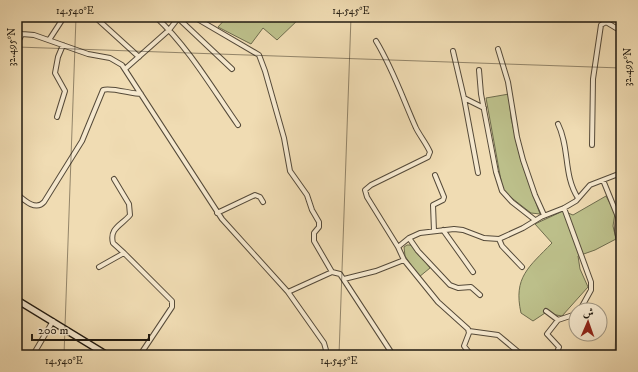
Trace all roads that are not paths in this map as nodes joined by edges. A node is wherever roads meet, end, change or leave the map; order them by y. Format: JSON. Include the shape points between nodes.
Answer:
{"nodes":[{"id":1,"x":64,"y":17,"type":"edge"},
{"id":2,"x":95,"y":17,"type":"edge"},
{"id":3,"x":156,"y":17,"type":"edge"},
{"id":4,"x":194,"y":17,"type":"edge"},
{"id":5,"x":179,"y":18,"type":"edge"},
{"id":6,"x":169,"y":30,"type":"junction"},
{"id":7,"x":17,"y":31,"type":"edge"},
{"id":8,"x":621,"y":31,"type":"edge"},
{"id":9,"x":22,"y":34,"type":"junction"},
{"id":10,"x":49,"y":40,"type":"junction"},
{"id":11,"x":376,"y":41,"type":"dead end"},
{"id":12,"x":17,"y":44,"type":"edge"},
{"id":13,"x":63,"y":45,"type":"junction"},
{"id":14,"x":498,"y":50,"type":"dead end"},
{"id":15,"x":453,"y":51,"type":"dead end"},
{"id":16,"x":139,"y":57,"type":"junction"},
{"id":17,"x":125,"y":69,"type":"junction"},
{"id":18,"x":232,"y":69,"type":"dead end"},
{"id":19,"x":479,"y":70,"type":"dead end"},
{"id":20,"x":141,"y":94,"type":"junction"},
{"id":21,"x":464,"y":98,"type":"junction"},
{"id":22,"x":484,"y":108,"type":"junction"},
{"id":23,"x":57,"y":117,"type":"dead end"},
{"id":24,"x":558,"y":124,"type":"dead end"},
{"id":25,"x":238,"y":125,"type":"dead end"},
{"id":26,"x":592,"y":145,"type":"dead end"},
{"id":27,"x":478,"y":172,"type":"dead end"},
{"id":28,"x":621,"y":173,"type":"edge"},
{"id":29,"x":435,"y":175,"type":"dead end"},
{"id":30,"x":114,"y":179,"type":"dead end"},
{"id":31,"x":603,"y":180,"type":"junction"},
{"id":32,"x":17,"y":194,"type":"edge"},
{"id":33,"x":578,"y":198,"type":"junction"},
{"id":34,"x":263,"y":202,"type":"dead end"},
{"id":35,"x":564,"y":208,"type":"junction"},
{"id":36,"x":217,"y":213,"type":"junction"},
{"id":37,"x":544,"y":215,"type":"junction"},
{"id":38,"x":535,"y":220,"type":"junction"},
{"id":39,"x":443,"y":230,"type":"junction"},
{"id":40,"x":434,"y":231,"type":"junction"},
{"id":41,"x":409,"y":238,"type":"junction"},
{"id":42,"x":499,"y":239,"type":"junction"},
{"id":43,"x":398,"y":246,"type":"junction"},
{"id":44,"x":620,"y":246,"type":"dead end"},
{"id":45,"x":124,"y":253,"type":"junction"},
{"id":46,"x":404,"y":260,"type":"junction"},
{"id":47,"x":99,"y":267,"type":"dead end"},
{"id":48,"x":522,"y":267,"type":"dead end"},
{"id":49,"x":332,"y":272,"type":"junction"},
{"id":50,"x":472,"y":272,"type":"dead end"},
{"id":51,"x":344,"y":279,"type":"junction"},
{"id":52,"x":288,"y":292,"type":"junction"},
{"id":53,"x":480,"y":294,"type":"dead end"},
{"id":54,"x":17,"y":300,"type":"edge"},
{"id":55,"x":584,"y":302,"type":"edge"},
{"id":56,"x":546,"y":311,"type":"dead end"},
{"id":57,"x":568,"y":317,"type":"edge"},
{"id":58,"x":558,"y":320,"type":"junction"},
{"id":59,"x":53,"y":321,"type":"junction"},
{"id":60,"x":469,"y":331,"type":"junction"},
{"id":61,"x":33,"y":355,"type":"edge"},
{"id":62,"x":107,"y":355,"type":"edge"},
{"id":63,"x":140,"y":355,"type":"edge"},
{"id":64,"x":323,"y":355,"type":"edge"},
{"id":65,"x":393,"y":355,"type":"edge"},
{"id":66,"x":471,"y":355,"type":"edge"},
{"id":67,"x":522,"y":355,"type":"edge"},
{"id":68,"x":556,"y":355,"type":"edge"}],
"edges":[{"from":1,"to":10,"type":"street"},
{"from":2,"to":16,"type":"street"},
{"from":3,"to":6,"type":"street"},
{"from":4,"to":49,"type":"street","via":[[259,55],[284,138],[290,171],[307,195],[319,227],[314,233],[314,241]]},
{"from":5,"to":6,"type":"street"},
{"from":5,"to":18,"type":"street"},
{"from":6,"to":16,"type":"street"},
{"from":6,"to":25,"type":"street","via":[[194,60]]},
{"from":7,"to":9,"type":"street"},
{"from":8,"to":26,"type":"street","via":[[608,22],[601,25],[593,79]]},
{"from":9,"to":10,"type":"street"},
{"from":9,"to":12,"type":"street"},
{"from":10,"to":13,"type":"street"},
{"from":11,"to":43,"type":"street","via":[[430,152],[428,157],[378,181],[366,190],[367,197]]},
{"from":13,"to":17,"type":"street","via":[[88,54],[110,58]]},
{"from":13,"to":23,"type":"street","via":[[55,73],[65,91]]},
{"from":14,"to":37,"type":"street","via":[[508,82],[523,160]]},
{"from":15,"to":21,"type":"street"},
{"from":16,"to":17,"type":"street"},
{"from":17,"to":20,"type":"street"},
{"from":19,"to":22,"type":"street"},
{"from":20,"to":32,"type":"street","via":[[103,90],[82,141],[41,206],[36,207]]},
{"from":20,"to":36,"type":"street"},
{"from":21,"to":22,"type":"street"},
{"from":21,"to":27,"type":"street"},
{"from":22,"to":38,"type":"street","via":[[496,172],[502,190],[512,202]]},
{"from":24,"to":33,"type":"street","via":[[570,183]]},
{"from":28,"to":31,"type":"street"},
{"from":29,"to":40,"type":"street","via":[[444,197],[433,205]]},
{"from":30,"to":45,"type":"street","via":[[130,207],[130,215],[113,230],[112,234],[112,243]]},
{"from":31,"to":33,"type":"street","via":[[587,186]]},
{"from":31,"to":44,"type":"street","via":[[618,217]]},
{"from":33,"to":35,"type":"street"},
{"from":34,"to":36,"type":"street","via":[[255,195]]},
{"from":35,"to":37,"type":"street"},
{"from":35,"to":55,"type":"street","via":[[592,287]]},
{"from":36,"to":52,"type":"street"},
{"from":37,"to":38,"type":"street"},
{"from":38,"to":42,"type":"street"},
{"from":39,"to":40,"type":"street"},
{"from":39,"to":42,"type":"street","via":[[463,230],[484,238]]},
{"from":39,"to":50,"type":"street"},
{"from":40,"to":41,"type":"street"},
{"from":41,"to":43,"type":"street"},
{"from":41,"to":53,"type":"street","via":[[450,285],[458,288],[471,287]]},
{"from":42,"to":48,"type":"street","via":[[502,246]]},
{"from":43,"to":46,"type":"street"},
{"from":45,"to":47,"type":"street"},
{"from":45,"to":63,"type":"street","via":[[173,304]]},
{"from":46,"to":51,"type":"street","via":[[376,271]]},
{"from":46,"to":60,"type":"street","via":[[434,296]]},
{"from":49,"to":51,"type":"street","via":[[340,274]]},
{"from":49,"to":52,"type":"street"},
{"from":51,"to":65,"type":"street"},
{"from":52,"to":64,"type":"street","via":[[324,343],[326,350]]},
{"from":54,"to":59,"type":"main road"},
{"from":56,"to":58,"type":"street"},
{"from":57,"to":58,"type":"street"},
{"from":58,"to":68,"type":"street","via":[[547,334],[559,347]]},
{"from":59,"to":61,"type":"street"},
{"from":59,"to":62,"type":"main road"},
{"from":60,"to":66,"type":"street","via":[[464,346]]},
{"from":60,"to":67,"type":"street","via":[[498,335]]}]}
